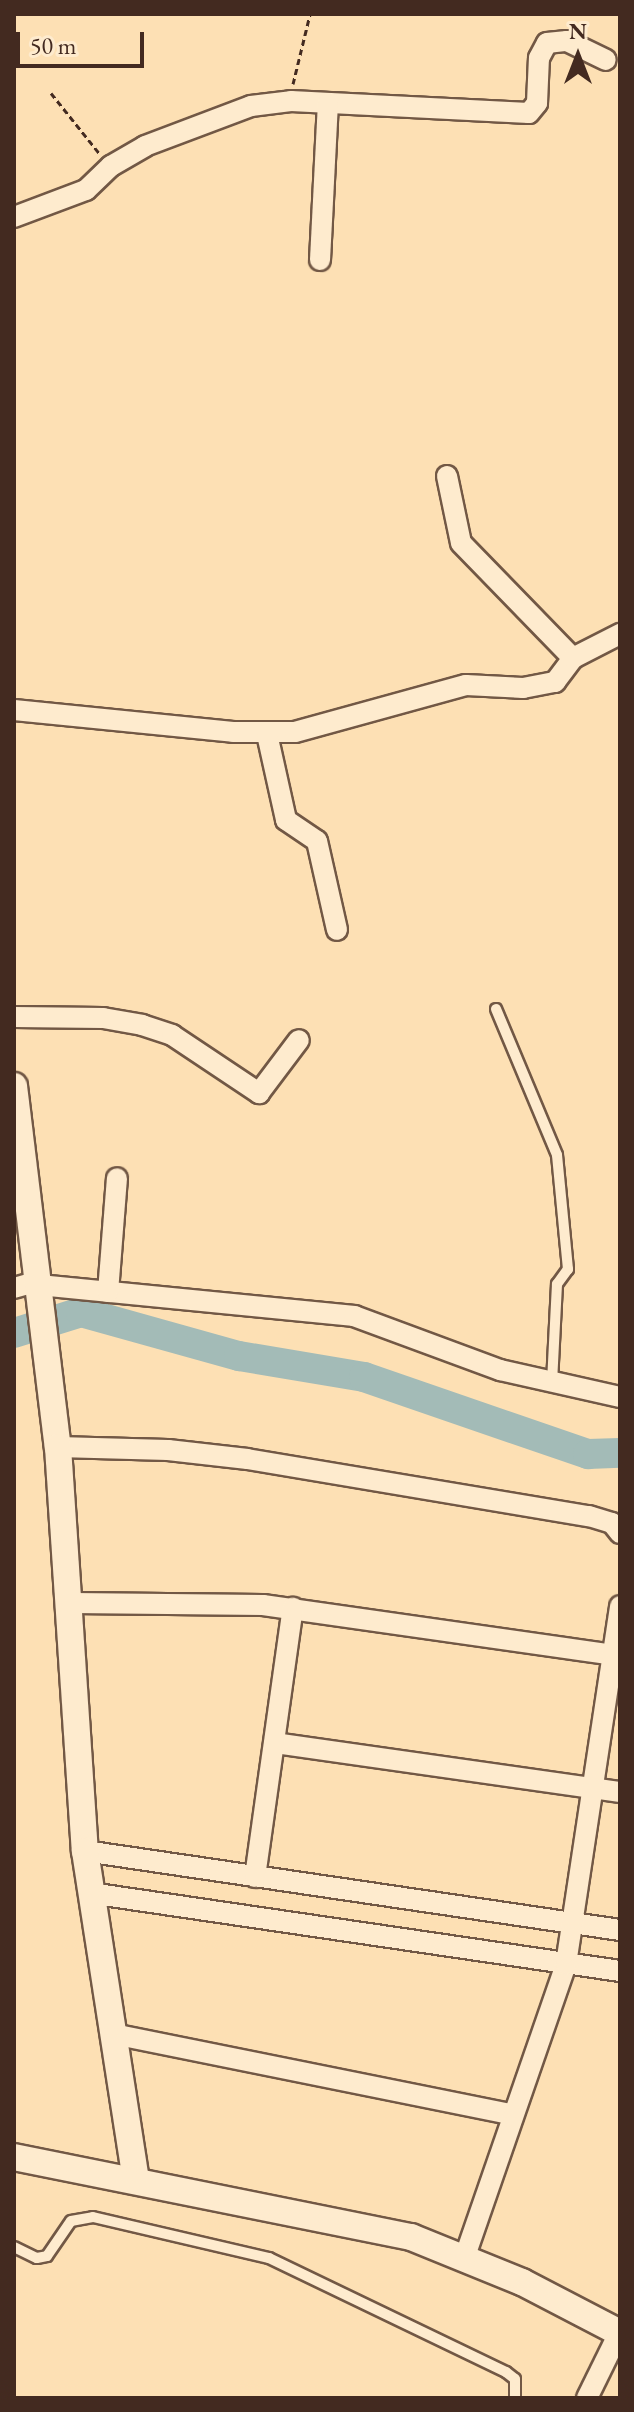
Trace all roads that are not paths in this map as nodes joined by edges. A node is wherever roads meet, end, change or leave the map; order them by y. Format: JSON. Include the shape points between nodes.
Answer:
{"nodes":[{"id":1,"x":606,"y":60,"type":"dead end"},
{"id":2,"x":328,"y":103,"type":"junction"},
{"id":3,"x":14,"y":217,"type":"edge"},
{"id":4,"x":320,"y":260,"type":"dead end"},
{"id":5,"x":447,"y":476,"type":"dead end"},
{"id":6,"x":620,"y":634,"type":"edge"},
{"id":7,"x":573,"y":658,"type":"junction"},
{"id":8,"x":14,"y":710,"type":"edge"},
{"id":9,"x":267,"y":734,"type":"junction"},
{"id":10,"x":337,"y":930,"type":"dead end"},
{"id":11,"x":496,"y":1009,"type":"dead end"},
{"id":12,"x":14,"y":1017,"type":"edge"},
{"id":13,"x":299,"y":1040,"type":"dead end"},
{"id":14,"x":14,"y":1086,"type":"edge"},
{"id":15,"x":117,"y":1178,"type":"dead end"},
{"id":16,"x":33,"y":1287,"type":"edge"},
{"id":17,"x":108,"y":1292,"type":"junction"},
{"id":18,"x":552,"y":1382,"type":"junction"},
{"id":19,"x":620,"y":1397,"type":"edge"},
{"id":20,"x":58,"y":1447,"type":"junction"},
{"id":21,"x":620,"y":1533,"type":"edge"},
{"id":22,"x":72,"y":1603,"type":"junction"},
{"id":23,"x":620,"y":1606,"type":"edge"},
{"id":24,"x":293,"y":1608,"type":"junction"},
{"id":25,"x":618,"y":1655,"type":"edge"},
{"id":26,"x":275,"y":1743,"type":"junction"},
{"id":27,"x":593,"y":1789,"type":"junction"},
{"id":28,"x":620,"y":1792,"type":"edge"},
{"id":29,"x":85,"y":1851,"type":"junction"},
{"id":30,"x":255,"y":1877,"type":"junction"},
{"id":31,"x":90,"y":1893,"type":"junction"},
{"id":32,"x":573,"y":1923,"type":"junction"},
{"id":33,"x":620,"y":1930,"type":"edge"},
{"id":34,"x":566,"y":1964,"type":"junction"},
{"id":35,"x":620,"y":1971,"type":"edge"},
{"id":36,"x":113,"y":2034,"type":"junction"},
{"id":37,"x":513,"y":2115,"type":"junction"},
{"id":38,"x":14,"y":2157,"type":"edge"},
{"id":39,"x":136,"y":2179,"type":"junction"},
{"id":40,"x":14,"y":2247,"type":"edge"},
{"id":41,"x":465,"y":2256,"type":"junction"},
{"id":42,"x":620,"y":2333,"type":"edge"},
{"id":43,"x":515,"y":2398,"type":"edge"},
{"id":44,"x":587,"y":2398,"type":"edge"}],
"edges":[{"from":1,"to":2,"type":"street","via":[[567,41],[547,43],[539,58],[537,103],[529,113]]},
{"from":2,"to":3,"type":"street","via":[[291,101],[204,121],[111,166],[86,190]]},
{"from":2,"to":4,"type":"street"},
{"from":5,"to":7,"type":"street","via":[[461,543]]},
{"from":6,"to":7,"type":"street"},
{"from":7,"to":9,"type":"street","via":[[555,682],[523,688],[466,685],[320,726]]},
{"from":8,"to":9,"type":"street"},
{"from":9,"to":10,"type":"street","via":[[286,820],[317,841]]},
{"from":11,"to":18,"type":"lane","via":[[557,1155],[568,1269],[557,1284]]},
{"from":12,"to":13,"type":"street","via":[[89,1017],[142,1025],[172,1035],[259,1093]]},
{"from":14,"to":16,"type":"street"},
{"from":15,"to":17,"type":"street"},
{"from":16,"to":17,"type":"street"},
{"from":16,"to":20,"type":"street"},
{"from":17,"to":18,"type":"street","via":[[354,1316],[479,1363]]},
{"from":18,"to":19,"type":"street"},
{"from":20,"to":21,"type":"street","via":[[168,1450],[354,1476],[589,1516],[612,1523]]},
{"from":20,"to":22,"type":"street"},
{"from":22,"to":24,"type":"street"},
{"from":22,"to":29,"type":"street"},
{"from":23,"to":25,"type":"street"},
{"from":24,"to":25,"type":"street"},
{"from":24,"to":26,"type":"street"},
{"from":25,"to":27,"type":"street"},
{"from":26,"to":27,"type":"street"},
{"from":26,"to":30,"type":"street"},
{"from":27,"to":28,"type":"street"},
{"from":27,"to":32,"type":"street"},
{"from":29,"to":30,"type":"street"},
{"from":29,"to":31,"type":"street"},
{"from":30,"to":32,"type":"street"},
{"from":31,"to":34,"type":"street"},
{"from":31,"to":36,"type":"street"},
{"from":32,"to":33,"type":"street"},
{"from":32,"to":34,"type":"street"},
{"from":34,"to":35,"type":"street"},
{"from":34,"to":37,"type":"street"},
{"from":36,"to":37,"type":"street"},
{"from":36,"to":39,"type":"street"},
{"from":37,"to":41,"type":"street"},
{"from":38,"to":39,"type":"street"},
{"from":39,"to":41,"type":"street","via":[[363,2224]]},
{"from":40,"to":43,"type":"lane","via":[[37,2258],[47,2256],[71,2221],[93,2217],[269,2258],[506,2372],[515,2379]]},
{"from":41,"to":42,"type":"street"},
{"from":42,"to":44,"type":"street"}]}
